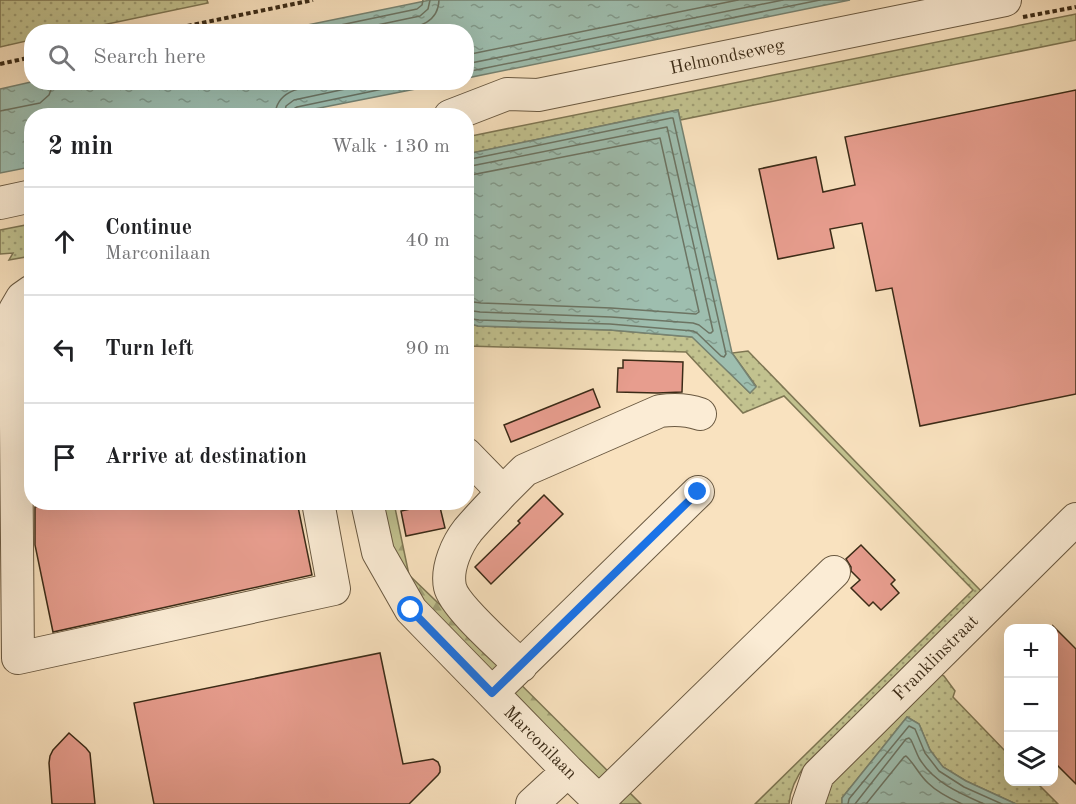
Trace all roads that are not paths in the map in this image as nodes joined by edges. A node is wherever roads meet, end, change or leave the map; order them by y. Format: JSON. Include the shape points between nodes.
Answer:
{"nodes":[{"id":1,"x":1005,"y":0,"type":"edge"},
{"id":2,"x":471,"y":108,"type":"edge"},
{"id":3,"x":24,"y":198,"type":"edge"},
{"id":4,"x":0,"y":203,"type":"edge"},
{"id":5,"x":24,"y":297,"type":"edge"},
{"id":6,"x":700,"y":414,"type":"dead end"},
{"id":7,"x":474,"y":462,"type":"edge"},
{"id":8,"x":503,"y":492,"type":"junction"},
{"id":9,"x":698,"y":492,"type":"dead end"},
{"id":10,"x":319,"y":510,"type":"edge"},
{"id":11,"x":369,"y":514,"type":"edge"},
{"id":12,"x":1076,"y":519,"type":"edge"},
{"id":13,"x":324,"y":535,"type":"junction"},
{"id":14,"x":834,"y":572,"type":"dead end"},
{"id":15,"x":521,"y":666,"type":"junction"},
{"id":16,"x":492,"y":693,"type":"junction"},
{"id":17,"x":568,"y":771,"type":"junction"},
{"id":18,"x":601,"y":803,"type":"edge"},
{"id":19,"x":532,"y":804,"type":"edge"},
{"id":20,"x":808,"y":804,"type":"edge"}],
"edges":[{"from":1,"to":2,"type":"street","name":"Helmondseweg","via":[[538,95],[507,94]]},
{"from":3,"to":4,"type":"street"},
{"from":5,"to":13,"type":"street","via":[[15,310],[18,658],[334,589]]},
{"from":6,"to":8,"type":"street","via":[[689,410],[660,411],[525,470]]},
{"from":7,"to":8,"type":"street"},
{"from":8,"to":15,"type":"street","via":[[467,532],[453,559],[449,582],[469,615]]},
{"from":9,"to":15,"type":"street"},
{"from":10,"to":13,"type":"street"},
{"from":11,"to":13,"type":"street"},
{"from":11,"to":16,"type":"street","name":"Marconilaan","via":[[378,552],[411,610]]},
{"from":12,"to":20,"type":"street","name":"Franklinstraat","via":[[818,775]]},
{"from":14,"to":18,"type":"street"},
{"from":15,"to":16,"type":"street"},
{"from":16,"to":17,"type":"street","name":"Marconilaan"},
{"from":17,"to":18,"type":"street","name":"Marconilaan"},
{"from":17,"to":19,"type":"street"}]}
